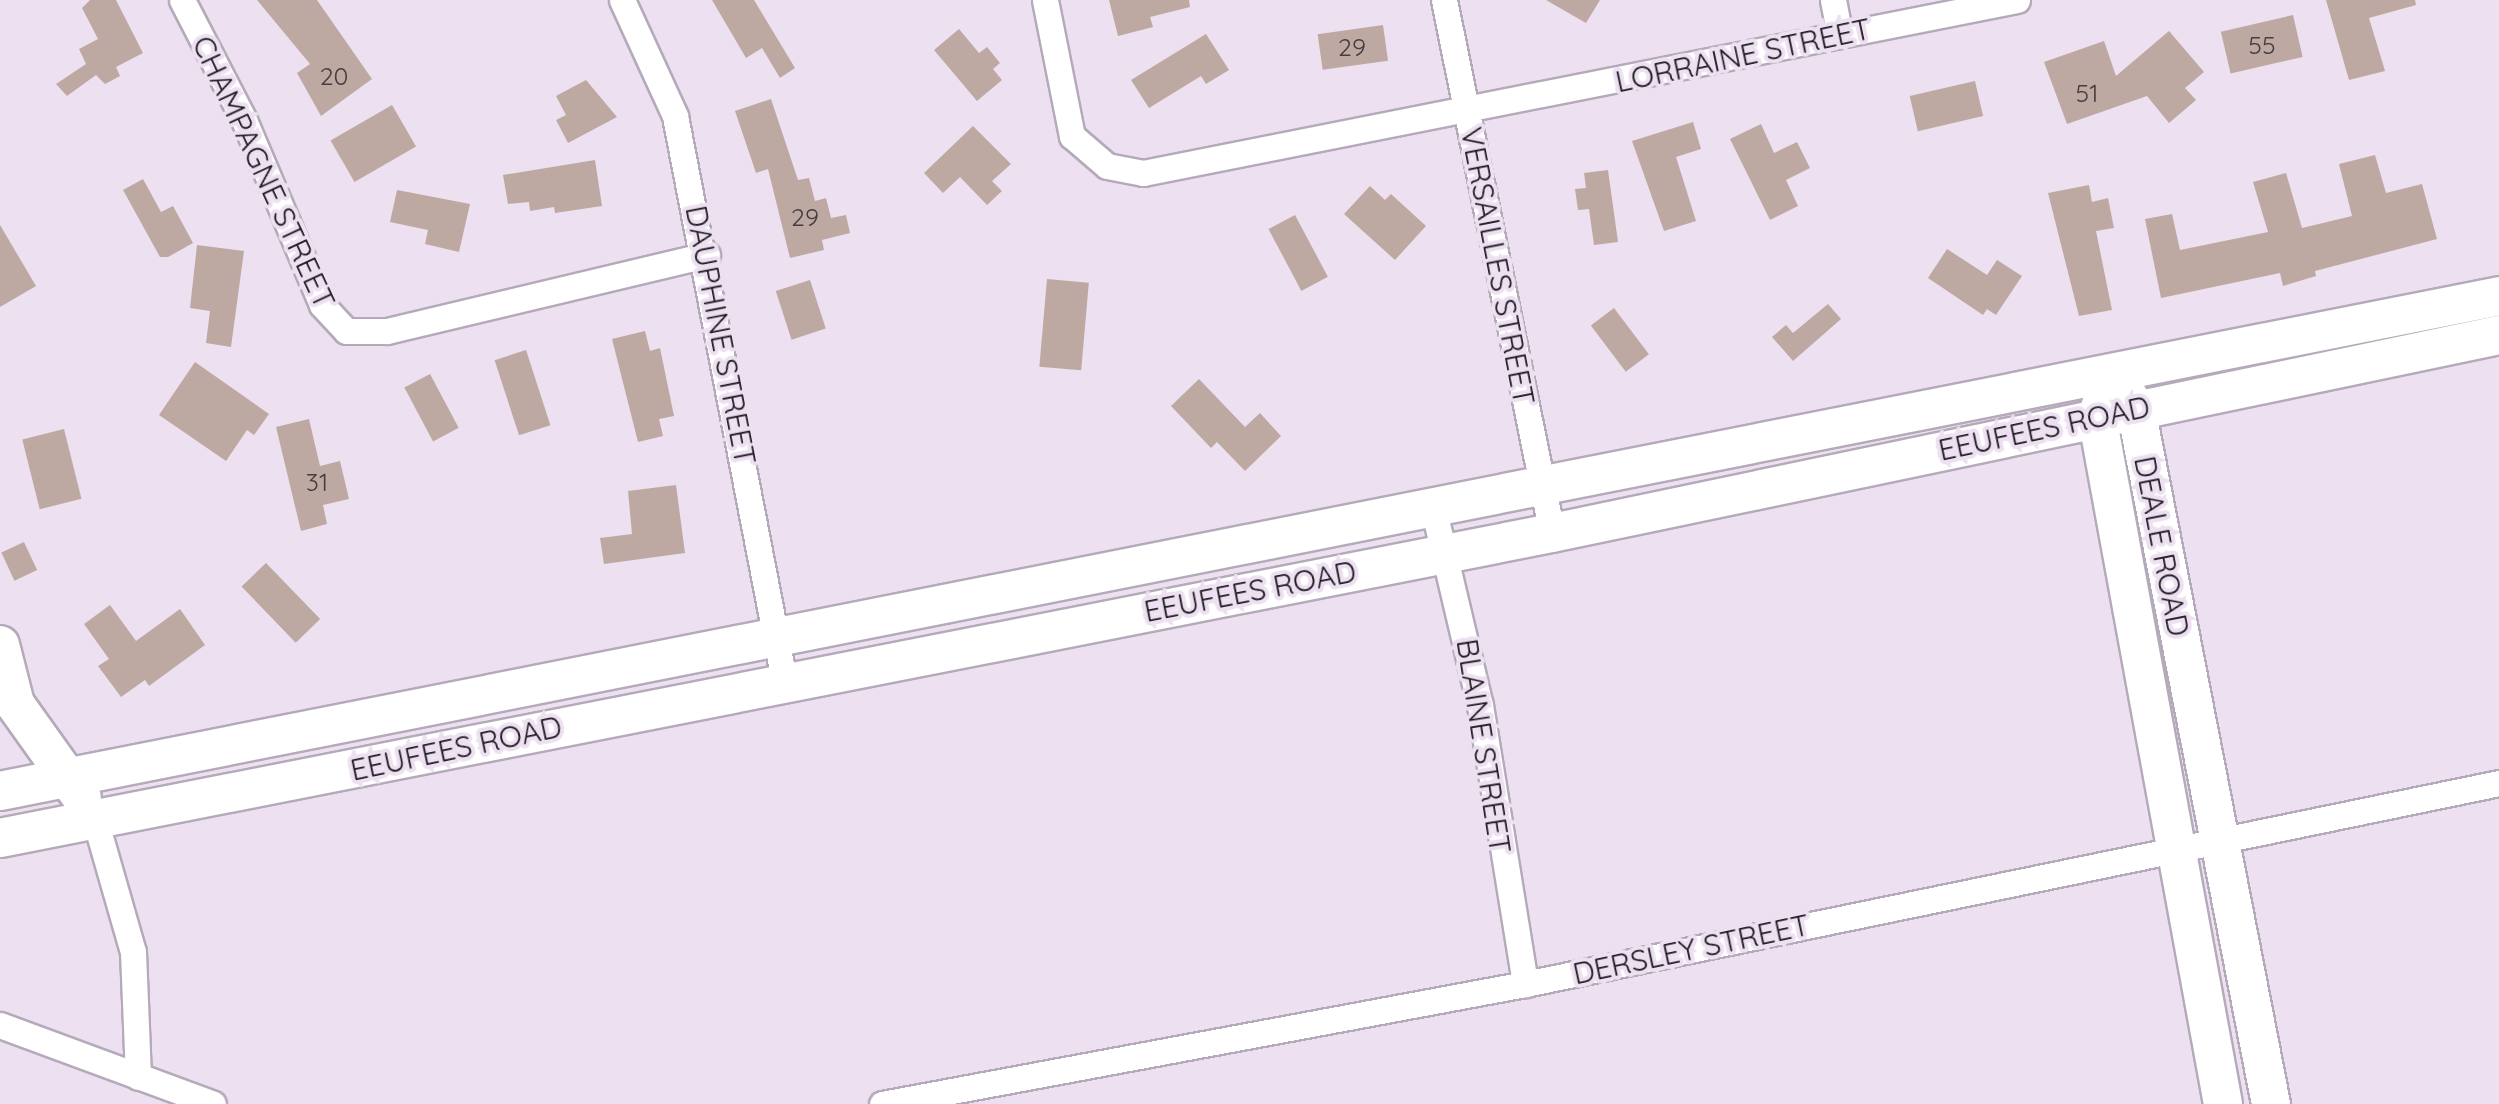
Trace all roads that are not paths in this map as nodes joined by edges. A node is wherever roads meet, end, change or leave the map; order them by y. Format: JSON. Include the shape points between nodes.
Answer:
{"nodes":[{"id":1,"x":182,"y":0,"type":"edge"},
{"id":2,"x":622,"y":0,"type":"edge"},
{"id":3,"x":1046,"y":0,"type":"edge"},
{"id":4,"x":1444,"y":0,"type":"edge"},
{"id":5,"x":1833,"y":0,"type":"edge"},
{"id":6,"x":2017,"y":0,"type":"edge"},
{"id":7,"x":1840,"y":35,"type":"junction"},
{"id":8,"x":1468,"y":112,"type":"junction"},
{"id":9,"x":707,"y":255,"type":"junction"},
{"id":10,"x":2499,"y":296,"type":"edge"},
{"id":11,"x":2499,"y":335,"type":"edge"},
{"id":12,"x":2114,"y":372,"type":"junction"},
{"id":13,"x":2136,"y":409,"type":"junction"},
{"id":14,"x":2097,"y":416,"type":"junction"},
{"id":15,"x":1541,"y":485,"type":"junction"},
{"id":16,"x":1434,"y":511,"type":"junction"},
{"id":17,"x":1552,"y":533,"type":"junction"},
{"id":18,"x":1446,"y":554,"type":"junction"},
{"id":19,"x":780,"y":636,"type":"junction"},
{"id":20,"x":0,"y":645,"type":"edge"},
{"id":21,"x":784,"y":680,"type":"junction"},
{"id":22,"x":72,"y":780,"type":"junction"},
{"id":23,"x":2499,"y":783,"type":"edge"},
{"id":24,"x":0,"y":791,"type":"edge"},
{"id":25,"x":96,"y":822,"type":"junction"},
{"id":26,"x":0,"y":838,"type":"edge"},
{"id":27,"x":2218,"y":840,"type":"junction"},
{"id":28,"x":2172,"y":848,"type":"junction"},
{"id":29,"x":1526,"y":984,"type":"junction"},
{"id":30,"x":0,"y":1025,"type":"edge"},
{"id":31,"x":138,"y":1076,"type":"junction"},
{"id":32,"x":213,"y":1104,"type":"edge"},
{"id":33,"x":882,"y":1104,"type":"edge"},
{"id":34,"x":2223,"y":1104,"type":"edge"},
{"id":35,"x":2271,"y":1104,"type":"edge"}],
"edges":[{"from":1,"to":9,"type":"street","name":"CHAMPAGNE STREET","via":[[244,120],[322,305],[346,331],[386,332]]},
{"from":2,"to":9,"type":"street","name":"DAUPHINE STREET","via":[[675,116]]},
{"from":3,"to":8,"type":"street","name":"LORRAINE STREET","via":[[1067,125],[1082,149],[1120,171],[1186,168]]},
{"from":4,"to":8,"type":"street","name":"VERSAILLES STREET"},
{"from":5,"to":7,"type":"street"},
{"from":6,"to":7,"type":"street","name":"LORRAINE STREET"},
{"from":7,"to":8,"type":"street","name":"LORRAINE STREET"},
{"from":8,"to":15,"type":"street","name":"VERSAILLES STREET"},
{"from":9,"to":19,"type":"street","name":"DAUPHINE STREET"},
{"from":10,"to":12,"type":"main road","name":"EEUFEES ROAD"},
{"from":11,"to":13,"type":"main road","name":"EEUFEES ROAD"},
{"from":12,"to":13,"type":"main road","name":"DEALE ROAD"},
{"from":12,"to":14,"type":"main road"},
{"from":12,"to":15,"type":"main road","name":"EEUFEES ROAD"},
{"from":13,"to":14,"type":"main road","name":"EEUFEES ROAD"},
{"from":13,"to":27,"type":"main road","name":"DEALE ROAD"},
{"from":14,"to":17,"type":"main road","name":"EEUFEES ROAD"},
{"from":14,"to":28,"type":"main road","name":"DEALE ROAD"},
{"from":15,"to":16,"type":"main road","name":"EEUFEES ROAD"},
{"from":15,"to":17,"type":"street","name":"VERSAILLES STREET"},
{"from":16,"to":18,"type":"street","name":"BLAINE STREET"},
{"from":16,"to":19,"type":"main road","name":"EEUFEES ROAD"},
{"from":17,"to":18,"type":"main road","name":"EEUFEES ROAD"},
{"from":18,"to":21,"type":"main road","name":"EEUFEES ROAD"},
{"from":18,"to":29,"type":"street","name":"BLAINE STREET","via":[[1480,706]]},
{"from":19,"to":21,"type":"street","name":"DAUPHINE STREET"},
{"from":19,"to":22,"type":"main road","name":"EEUFEES ROAD"},
{"from":20,"to":22,"type":"main road","via":[[15,704]]},
{"from":21,"to":25,"type":"main road","name":"EEUFEES ROAD"},
{"from":22,"to":24,"type":"main road","name":"EEUFEES ROAD"},
{"from":22,"to":25,"type":"main road"},
{"from":23,"to":27,"type":"street","name":"DERSLEY STREET"},
{"from":25,"to":26,"type":"main road","name":"EEUFEES ROAD"},
{"from":25,"to":31,"type":"street","via":[[133,952]]},
{"from":27,"to":28,"type":"street","name":"DERSLEY STREET"},
{"from":27,"to":35,"type":"main road","name":"DEALE ROAD"},
{"from":28,"to":29,"type":"street","name":"DERSLEY STREET"},
{"from":28,"to":34,"type":"main road","name":"DEALE ROAD"},
{"from":29,"to":33,"type":"street","name":"DERSLEY STREET"},
{"from":30,"to":31,"type":"street"},
{"from":31,"to":32,"type":"street"}]}
